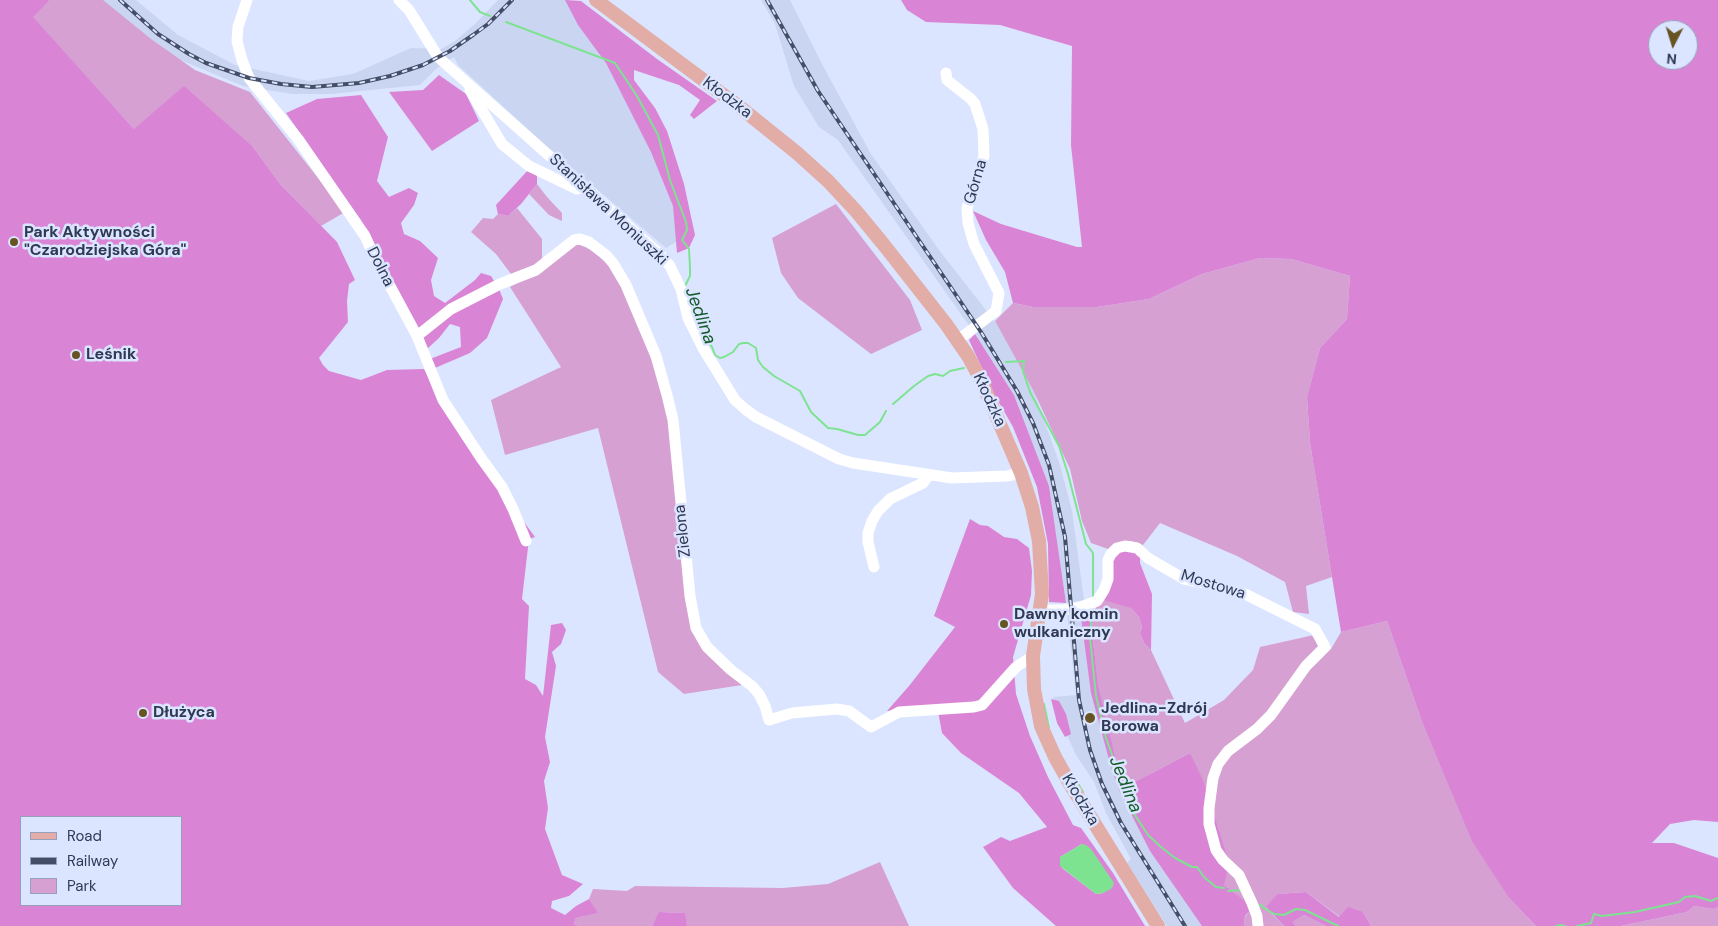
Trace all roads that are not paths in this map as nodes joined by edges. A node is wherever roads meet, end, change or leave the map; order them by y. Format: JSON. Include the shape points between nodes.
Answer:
{"nodes":[{"id":1,"x":247,"y":0,"type":"edge"},
{"id":2,"x":399,"y":0,"type":"edge"},
{"id":3,"x":596,"y":0,"type":"edge"},
{"id":4,"x":946,"y":73,"type":"dead end"},
{"id":5,"x":465,"y":81,"type":"junction"},
{"id":6,"x":584,"y":186,"type":"junction"},
{"id":7,"x":417,"y":336,"type":"junction"},
{"id":8,"x":958,"y":340,"type":"junction"},
{"id":9,"x":1021,"y":473,"type":"junction"},
{"id":10,"x":928,"y":476,"type":"junction"},
{"id":11,"x":526,"y":541,"type":"dead end"},
{"id":12,"x":874,"y":567,"type":"dead end"},
{"id":13,"x":1041,"y":610,"type":"junction"},
{"id":14,"x":1033,"y":656,"type":"junction"},
{"id":15,"x":1158,"y":926,"type":"edge"},
{"id":16,"x":1258,"y":926,"type":"edge"}],
"edges":[{"from":1,"to":7,"type":"street","name":"Dolna","via":[[237,41],[249,78],[298,139],[365,236]]},
{"from":2,"to":5,"type":"street","name":"Stanisława Moniuszki","via":[[409,10],[438,57]]},
{"from":3,"to":8,"type":"main road","name":"Kłodzka","via":[[741,108],[828,181],[879,238]]},
{"from":4,"to":8,"type":"street","name":"Górna","via":[[947,80],[975,104],[983,130],[984,156],[967,208],[968,223],[974,244],[999,293],[996,311]]},
{"from":5,"to":6,"type":"street","name":"Stanisława Moniuszki"},
{"from":5,"to":6,"type":"street","via":[[502,144],[529,166],[577,189]]},
{"from":6,"to":10,"type":"street","name":"Stanisława Moniuszki","via":[[662,255],[670,266],[688,318],[703,348],[735,400],[745,409],[839,459]]},
{"from":7,"to":11,"type":"street","name":"Dolna","via":[[444,400],[502,487]]},
{"from":7,"to":14,"type":"street","name":"Zielona","via":[[451,309],[498,281],[536,270],[574,240],[580,238],[602,251],[626,285],[656,356],[673,420],[696,628],[707,647],[759,694],[769,720],[792,713],[837,709],[848,711],[871,727],[899,712],[974,707],[982,705],[1016,667]]},
{"from":8,"to":9,"type":"main road","name":"Kłodzka","via":[[981,380]]},
{"from":9,"to":10,"type":"street","name":"Stanisława Moniuszki","via":[[988,477]]},
{"from":9,"to":13,"type":"main road","name":"Kłodzka","via":[[1039,541]]},
{"from":10,"to":12,"type":"street","via":[[923,483],[890,499],[872,521],[868,542]]},
{"from":13,"to":14,"type":"main road","name":"Kłodzka"},
{"from":13,"to":16,"type":"street","name":"Mostowa","via":[[1064,610],[1097,601],[1108,579],[1111,554],[1125,546],[1137,548],[1184,579],[1245,594],[1315,629],[1325,647],[1306,666],[1271,715],[1228,751],[1213,778],[1209,824],[1216,850],[1239,875],[1257,916]]},
{"from":14,"to":15,"type":"main road","name":"Kłodzka","via":[[1034,689],[1041,726],[1054,757]]}]}
